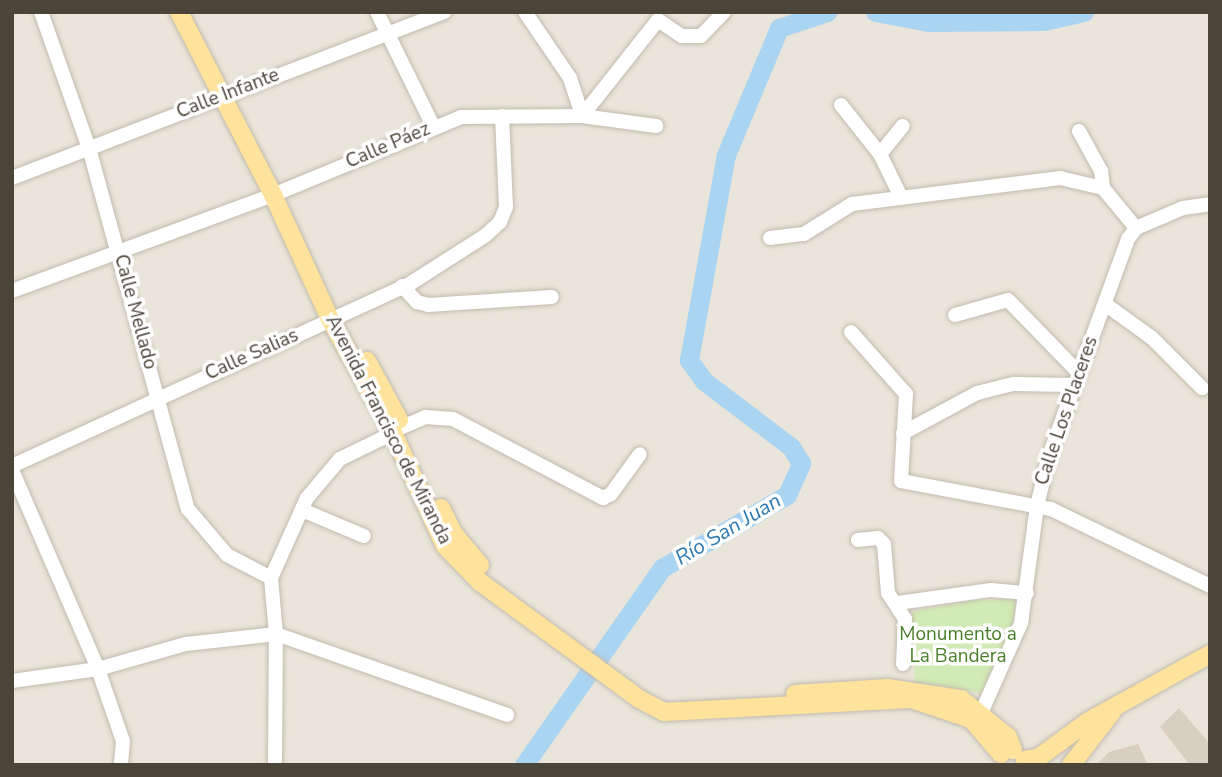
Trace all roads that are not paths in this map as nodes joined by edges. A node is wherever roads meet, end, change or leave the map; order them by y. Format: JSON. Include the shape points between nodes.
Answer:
{"nodes":[{"id":1,"x":41,"y":12,"type":"edge"},
{"id":2,"x":179,"y":12,"type":"edge"},
{"id":3,"x":191,"y":12,"type":"edge"},
{"id":4,"x":377,"y":12,"type":"edge"},
{"id":5,"x":444,"y":12,"type":"edge"},
{"id":6,"x":525,"y":12,"type":"edge"},
{"id":7,"x":724,"y":12,"type":"edge"},
{"id":8,"x":388,"y":32,"type":"junction"},
{"id":9,"x":227,"y":94,"type":"junction"},
{"id":10,"x":841,"y":105,"type":"dead end"},
{"id":11,"x":502,"y":116,"type":"junction"},
{"id":12,"x":582,"y":116,"type":"junction"},
{"id":13,"x":656,"y":125,"type":"dead end"},
{"id":14,"x":433,"y":126,"type":"junction"},
{"id":15,"x":903,"y":126,"type":"dead end"},
{"id":16,"x":1079,"y":131,"type":"dead end"},
{"id":17,"x":89,"y":148,"type":"junction"},
{"id":18,"x":880,"y":154,"type":"junction"},
{"id":19,"x":12,"y":178,"type":"edge"},
{"id":20,"x":1103,"y":188,"type":"junction"},
{"id":21,"x":278,"y":193,"type":"junction"},
{"id":22,"x":901,"y":197,"type":"junction"},
{"id":23,"x":1210,"y":204,"type":"edge"},
{"id":24,"x":1136,"y":228,"type":"junction"},
{"id":25,"x":770,"y":238,"type":"dead end"},
{"id":26,"x":118,"y":251,"type":"junction"},
{"id":27,"x":402,"y":286,"type":"junction"},
{"id":28,"x":12,"y":291,"type":"edge"},
{"id":29,"x":552,"y":297,"type":"dead end"},
{"id":30,"x":1105,"y":304,"type":"junction"},
{"id":31,"x":955,"y":315,"type":"dead end"},
{"id":32,"x":335,"y":317,"type":"junction"},
{"id":33,"x":851,"y":332,"type":"dead end"},
{"id":34,"x":1077,"y":379,"type":"junction"},
{"id":35,"x":1202,"y":388,"type":"dead end"},
{"id":36,"x":158,"y":397,"type":"junction"},
{"id":37,"x":398,"y":430,"type":"junction"},
{"id":38,"x":902,"y":433,"type":"junction"},
{"id":39,"x":640,"y":454,"type":"dead end"},
{"id":40,"x":12,"y":468,"type":"edge"},
{"id":41,"x":1037,"y":506,"type":"junction"},
{"id":42,"x":302,"y":510,"type":"junction"},
{"id":43,"x":364,"y":536,"type":"dead end"},
{"id":44,"x":858,"y":540,"type":"dead end"},
{"id":45,"x":271,"y":578,"type":"junction"},
{"id":46,"x":1210,"y":586,"type":"edge"},
{"id":47,"x":1027,"y":593,"type":"junction"},
{"id":48,"x":898,"y":603,"type":"junction"},
{"id":49,"x":276,"y":634,"type":"junction"},
{"id":50,"x":1210,"y":654,"type":"edge"},
{"id":51,"x":903,"y":664,"type":"dead end"},
{"id":52,"x":98,"y":669,"type":"junction"},
{"id":53,"x":12,"y":681,"type":"edge"},
{"id":54,"x":641,"y":696,"type":"junction"},
{"id":55,"x":1117,"y":705,"type":"junction"},
{"id":56,"x":981,"y":713,"type":"junction"},
{"id":57,"x":507,"y":715,"type":"dead end"},
{"id":58,"x":123,"y":741,"type":"junction"},
{"id":59,"x":1012,"y":759,"type":"edge"},
{"id":60,"x":121,"y":765,"type":"edge"},
{"id":61,"x":132,"y":765,"type":"edge"},
{"id":62,"x":275,"y":765,"type":"edge"},
{"id":63,"x":1071,"y":765,"type":"edge"}],
"edges":[{"from":1,"to":17,"type":"street","name":"Calle Mellado"},
{"from":2,"to":9,"type":"main road","name":"Avenida Francisco de Miranda"},
{"from":3,"to":9,"type":"main road","name":"Avenida Francisco de Miranda"},
{"from":4,"to":8,"type":"street"},
{"from":5,"to":8,"type":"street","name":"Calle Infante"},
{"from":6,"to":12,"type":"street","via":[[570,78]]},
{"from":7,"to":12,"type":"street","via":[[701,36],[682,36],[658,20]]},
{"from":8,"to":9,"type":"street","name":"Calle Infante"},
{"from":8,"to":14,"type":"street"},
{"from":9,"to":17,"type":"street","name":"Calle Infante"},
{"from":9,"to":21,"type":"main road","name":"Avenida Francisco de Miranda"},
{"from":10,"to":18,"type":"street"},
{"from":11,"to":12,"type":"street","name":"Calle Páez"},
{"from":11,"to":14,"type":"street","name":"Calle Páez","via":[[461,117]]},
{"from":11,"to":27,"type":"street","name":"Calle Salias","via":[[506,207],[500,222]]},
{"from":12,"to":13,"type":"street","name":"Calle Páez"},
{"from":14,"to":21,"type":"street","name":"Calle Páez"},
{"from":15,"to":18,"type":"street"},
{"from":16,"to":20,"type":"street","via":[[1101,171]]},
{"from":17,"to":19,"type":"street","name":"Calle Infante"},
{"from":17,"to":26,"type":"street","name":"Calle Mellado"},
{"from":18,"to":22,"type":"street"},
{"from":20,"to":22,"type":"street","via":[[1060,178]]},
{"from":20,"to":24,"type":"street"},
{"from":21,"to":26,"type":"street","name":"Calle Páez"},
{"from":21,"to":32,"type":"main road","name":"Avenida Francisco de Miranda"},
{"from":22,"to":25,"type":"street","via":[[852,204],[804,234]]},
{"from":23,"to":24,"type":"street","via":[[1183,208]]},
{"from":24,"to":30,"type":"street","name":"Calle Los Placeres"},
{"from":26,"to":28,"type":"street","name":"Calle Páez"},
{"from":26,"to":36,"type":"street","name":"Calle Mellado"},
{"from":27,"to":29,"type":"street","via":[[416,302],[428,305]]},
{"from":27,"to":32,"type":"street","name":"Calle Salias"},
{"from":30,"to":34,"type":"street","name":"Calle Los Placeres"},
{"from":30,"to":35,"type":"street","via":[[1152,338]]},
{"from":31,"to":34,"type":"street","via":[[1008,300]]},
{"from":32,"to":36,"type":"street","name":"Calle Salias"},
{"from":32,"to":37,"type":"main road","name":"Avenida Francisco de Miranda"},
{"from":33,"to":38,"type":"street","via":[[906,394]]},
{"from":34,"to":38,"type":"street","via":[[1014,384],[977,393]]},
{"from":34,"to":41,"type":"street","name":"Calle Los Placeres"},
{"from":36,"to":40,"type":"street","name":"Calle Salias"},
{"from":36,"to":45,"type":"street","name":"Calle Mellado","via":[[188,509],[227,555]]},
{"from":37,"to":39,"type":"street","via":[[425,417],[453,419],[603,498],[611,494]]},
{"from":37,"to":42,"type":"street","via":[[340,459]]},
{"from":37,"to":54,"type":"main road","name":"Avenida Francisco de Miranda","via":[[445,546],[481,582]]},
{"from":38,"to":41,"type":"street","via":[[901,481]]},
{"from":40,"to":52,"type":"street"},
{"from":41,"to":46,"type":"street"},
{"from":41,"to":47,"type":"street","name":"Calle Los Placeres"},
{"from":42,"to":43,"type":"street"},
{"from":42,"to":45,"type":"street"},
{"from":44,"to":48,"type":"street","via":[[878,538],[884,544],[886,583]]},
{"from":45,"to":49,"type":"street"},
{"from":47,"to":48,"type":"street","via":[[991,590]]},
{"from":47,"to":56,"type":"street","name":"Calle Los Placeres","via":[[1017,634]]},
{"from":48,"to":51,"type":"street","via":[[905,619]]},
{"from":49,"to":52,"type":"street","via":[[186,644]]},
{"from":49,"to":57,"type":"street"},
{"from":49,"to":62,"type":"street"},
{"from":50,"to":55,"type":"main road"},
{"from":52,"to":53,"type":"street"},
{"from":52,"to":58,"type":"street"},
{"from":54,"to":56,"type":"main road","name":"Avenida Francisco de Miranda","via":[[665,700],[887,688],[961,699]]},
{"from":54,"to":59,"type":"main road","name":"Avenida Francisco de Miranda","via":[[664,712],[911,699],[971,719]]},
{"from":55,"to":59,"type":"main road","via":[[1038,758]]},
{"from":55,"to":63,"type":"main road"},
{"from":56,"to":59,"type":"main road","name":"Avenida Francisco de Miranda","via":[[1008,737]]},
{"from":58,"to":60,"type":"street"},
{"from":58,"to":61,"type":"street"}]}
